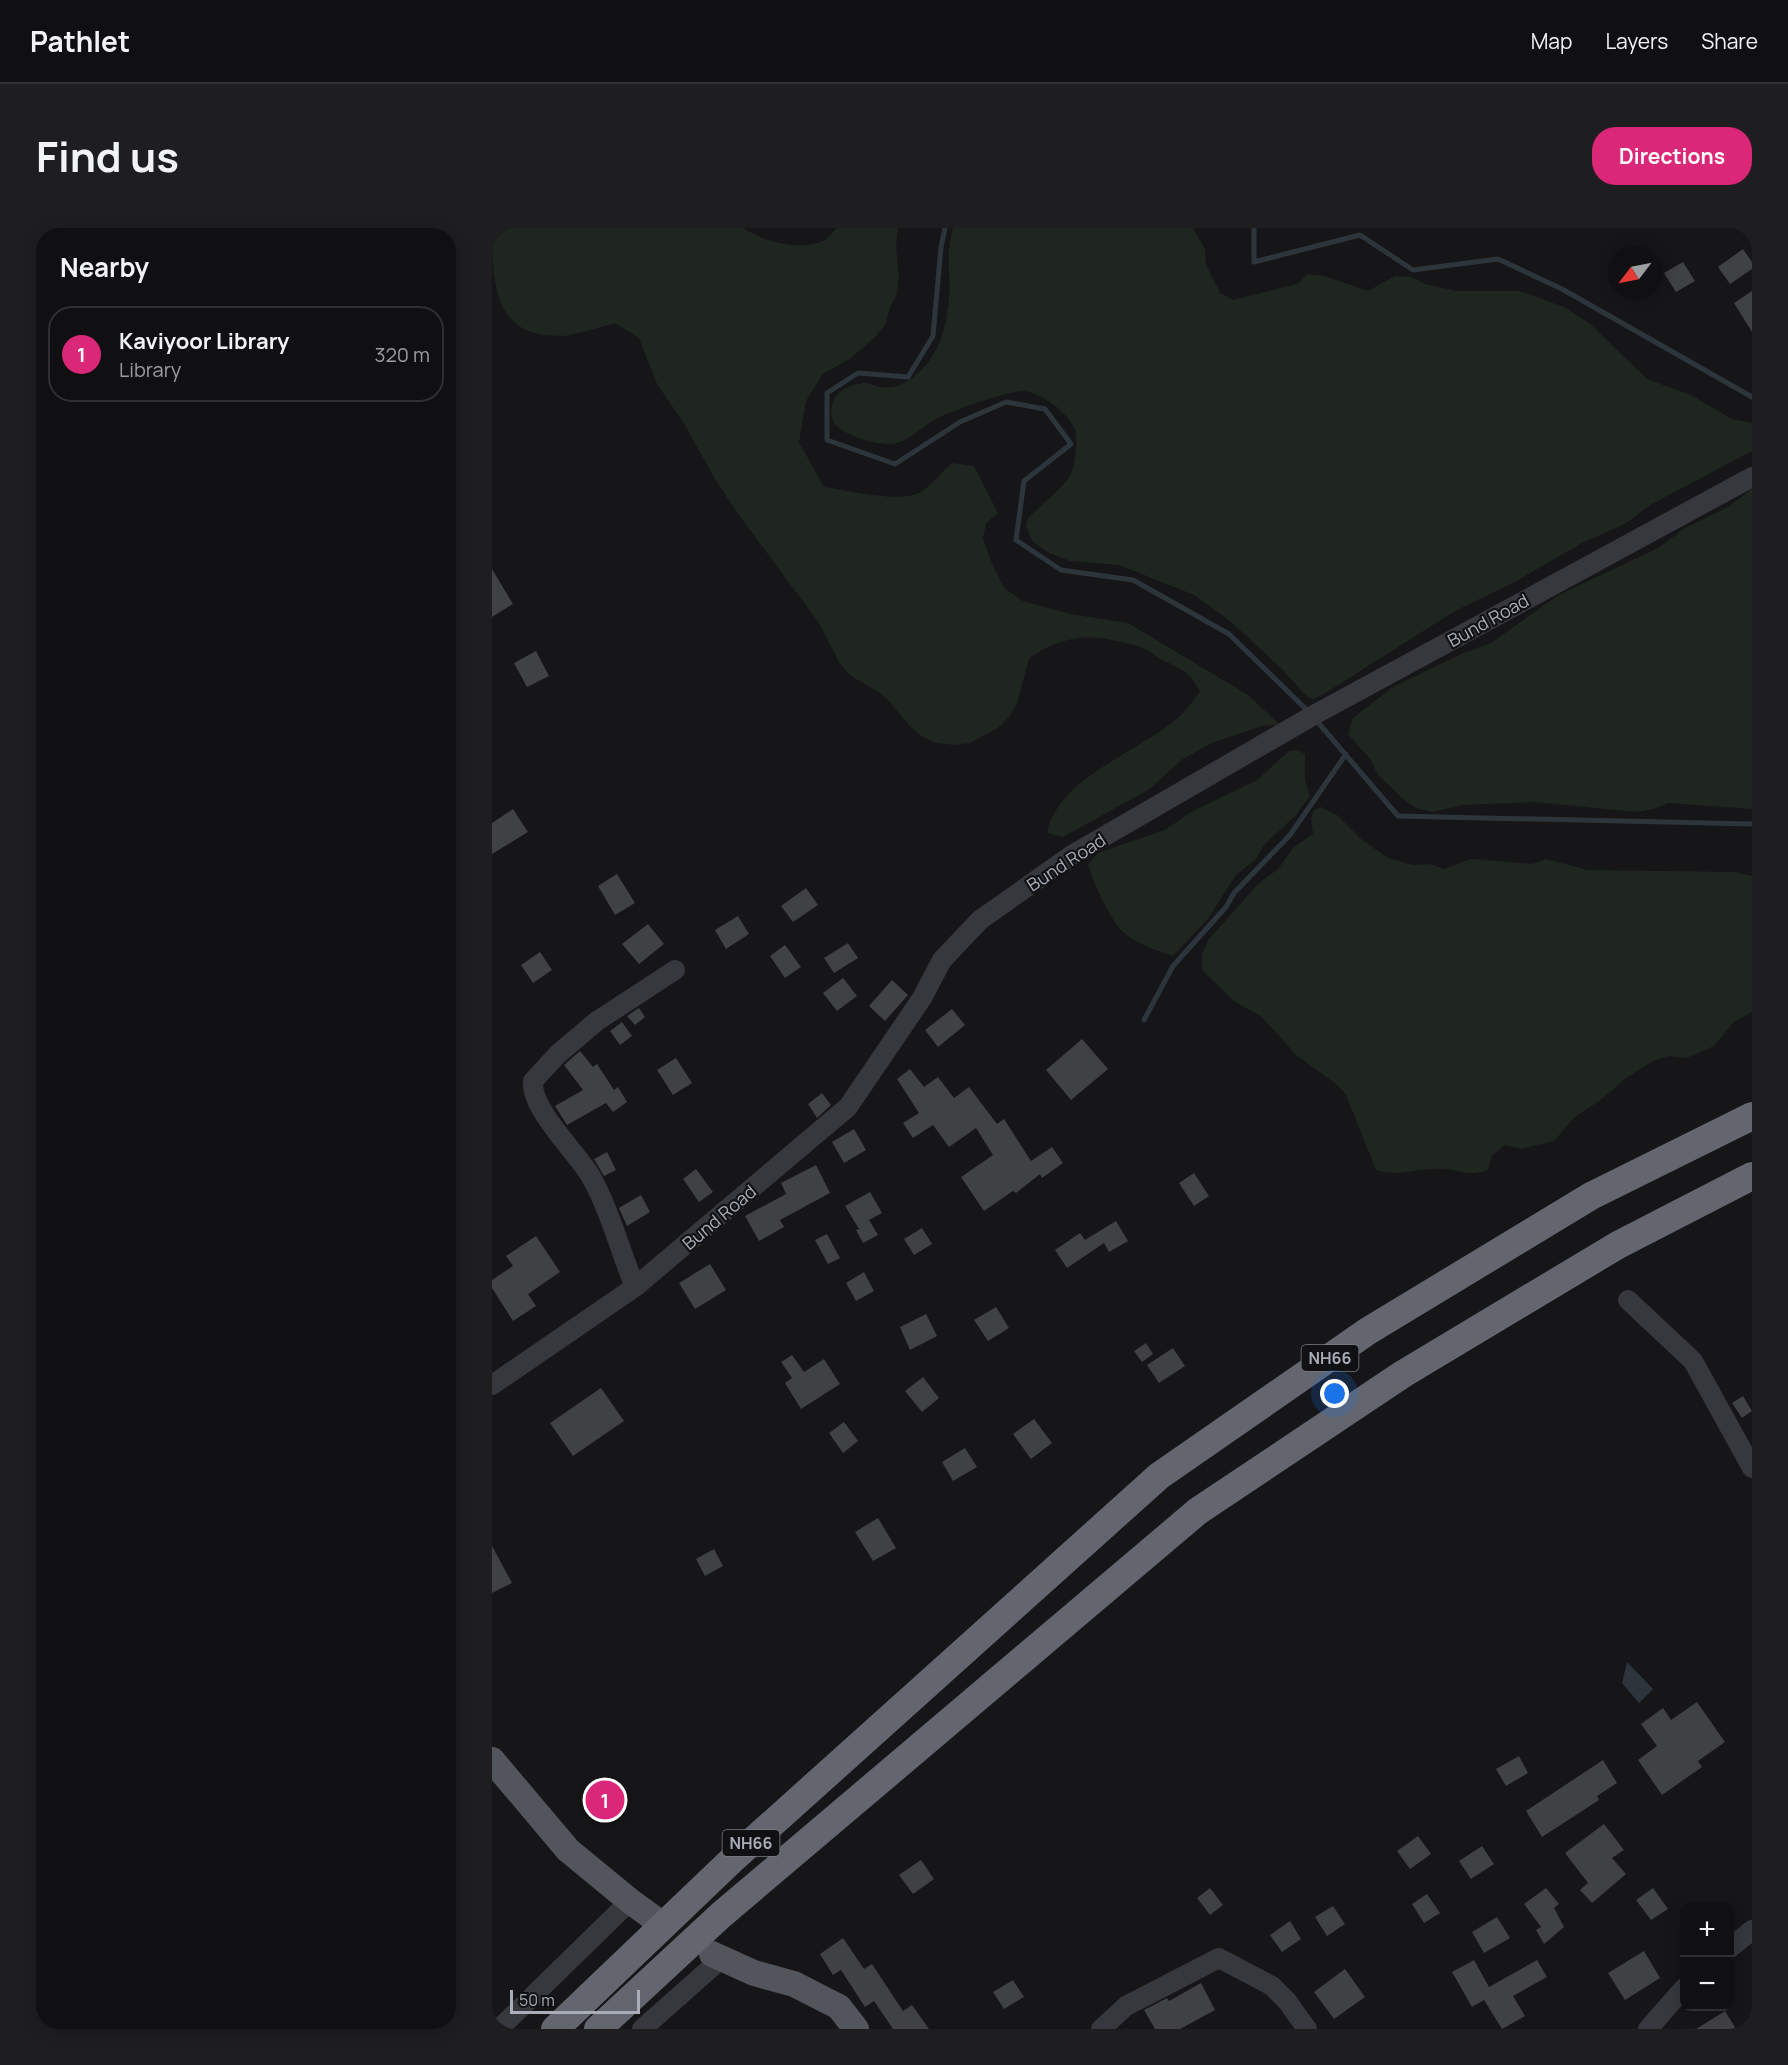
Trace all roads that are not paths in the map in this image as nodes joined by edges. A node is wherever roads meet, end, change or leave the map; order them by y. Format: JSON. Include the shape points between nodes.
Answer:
{"nodes":[{"id":1,"x":1752,"y":477,"type":"edge"},
{"id":2,"x":675,"y":970,"type":"dead end"},
{"id":3,"x":1752,"y":1116,"type":"edge"},
{"id":4,"x":1752,"y":1176,"type":"edge"},
{"id":5,"x":635,"y":1287,"type":"junction"},
{"id":6,"x":1628,"y":1300,"type":"dead end"},
{"id":7,"x":492,"y":1385,"type":"edge"},
{"id":8,"x":1752,"y":1468,"type":"edge"},
{"id":9,"x":492,"y":1760,"type":"edge"},
{"id":10,"x":630,"y":1901,"type":"junction"},
{"id":11,"x":652,"y":1917,"type":"dead end"},
{"id":12,"x":1752,"y":1930,"type":"edge"},
{"id":13,"x":1734,"y":1945,"type":"edge"},
{"id":14,"x":716,"y":1957,"type":"joint"},
{"id":15,"x":1680,"y":1993,"type":"edge"},
{"id":16,"x":499,"y":2029,"type":"edge"},
{"id":17,"x":555,"y":2029,"type":"edge"},
{"id":18,"x":598,"y":2029,"type":"edge"},
{"id":19,"x":642,"y":2029,"type":"edge"},
{"id":20,"x":856,"y":2029,"type":"edge"},
{"id":21,"x":1101,"y":2029,"type":"edge"},
{"id":22,"x":1307,"y":2029,"type":"edge"},
{"id":23,"x":1648,"y":2029,"type":"edge"}],
"edges":[{"from":1,"to":5,"type":"street","name":"Bund Road","via":[[1312,716],[1072,855],[980,920],[942,960],[922,998],[848,1107]]},
{"from":2,"to":5,"type":"street","via":[[597,1021],[558,1054],[533,1082],[543,1112],[590,1176]]},
{"from":3,"to":17,"type":"highway","number":"NH66","via":[[1591,1196],[1368,1332],[1159,1476],[735,1857]]},
{"from":4,"to":18,"type":"highway","number":"NH66","via":[[1618,1245],[1403,1374],[1208,1505],[721,1915]]},
{"from":5,"to":7,"type":"street","name":"Bund Road"},
{"from":6,"to":8,"type":"street","via":[[1693,1362]]},
{"from":9,"to":10,"type":"main road","via":[[568,1850]]},
{"from":10,"to":11,"type":"main road"},
{"from":10,"to":16,"type":"street"},
{"from":12,"to":13,"type":"street"},
{"from":14,"to":19,"type":"street"},
{"from":14,"to":20,"type":"main road","via":[[794,1984],[839,2007]]},
{"from":15,"to":23,"type":"street"},
{"from":21,"to":22,"type":"street","via":[[1126,2006],[1219,1958],[1272,1986]]}]}
